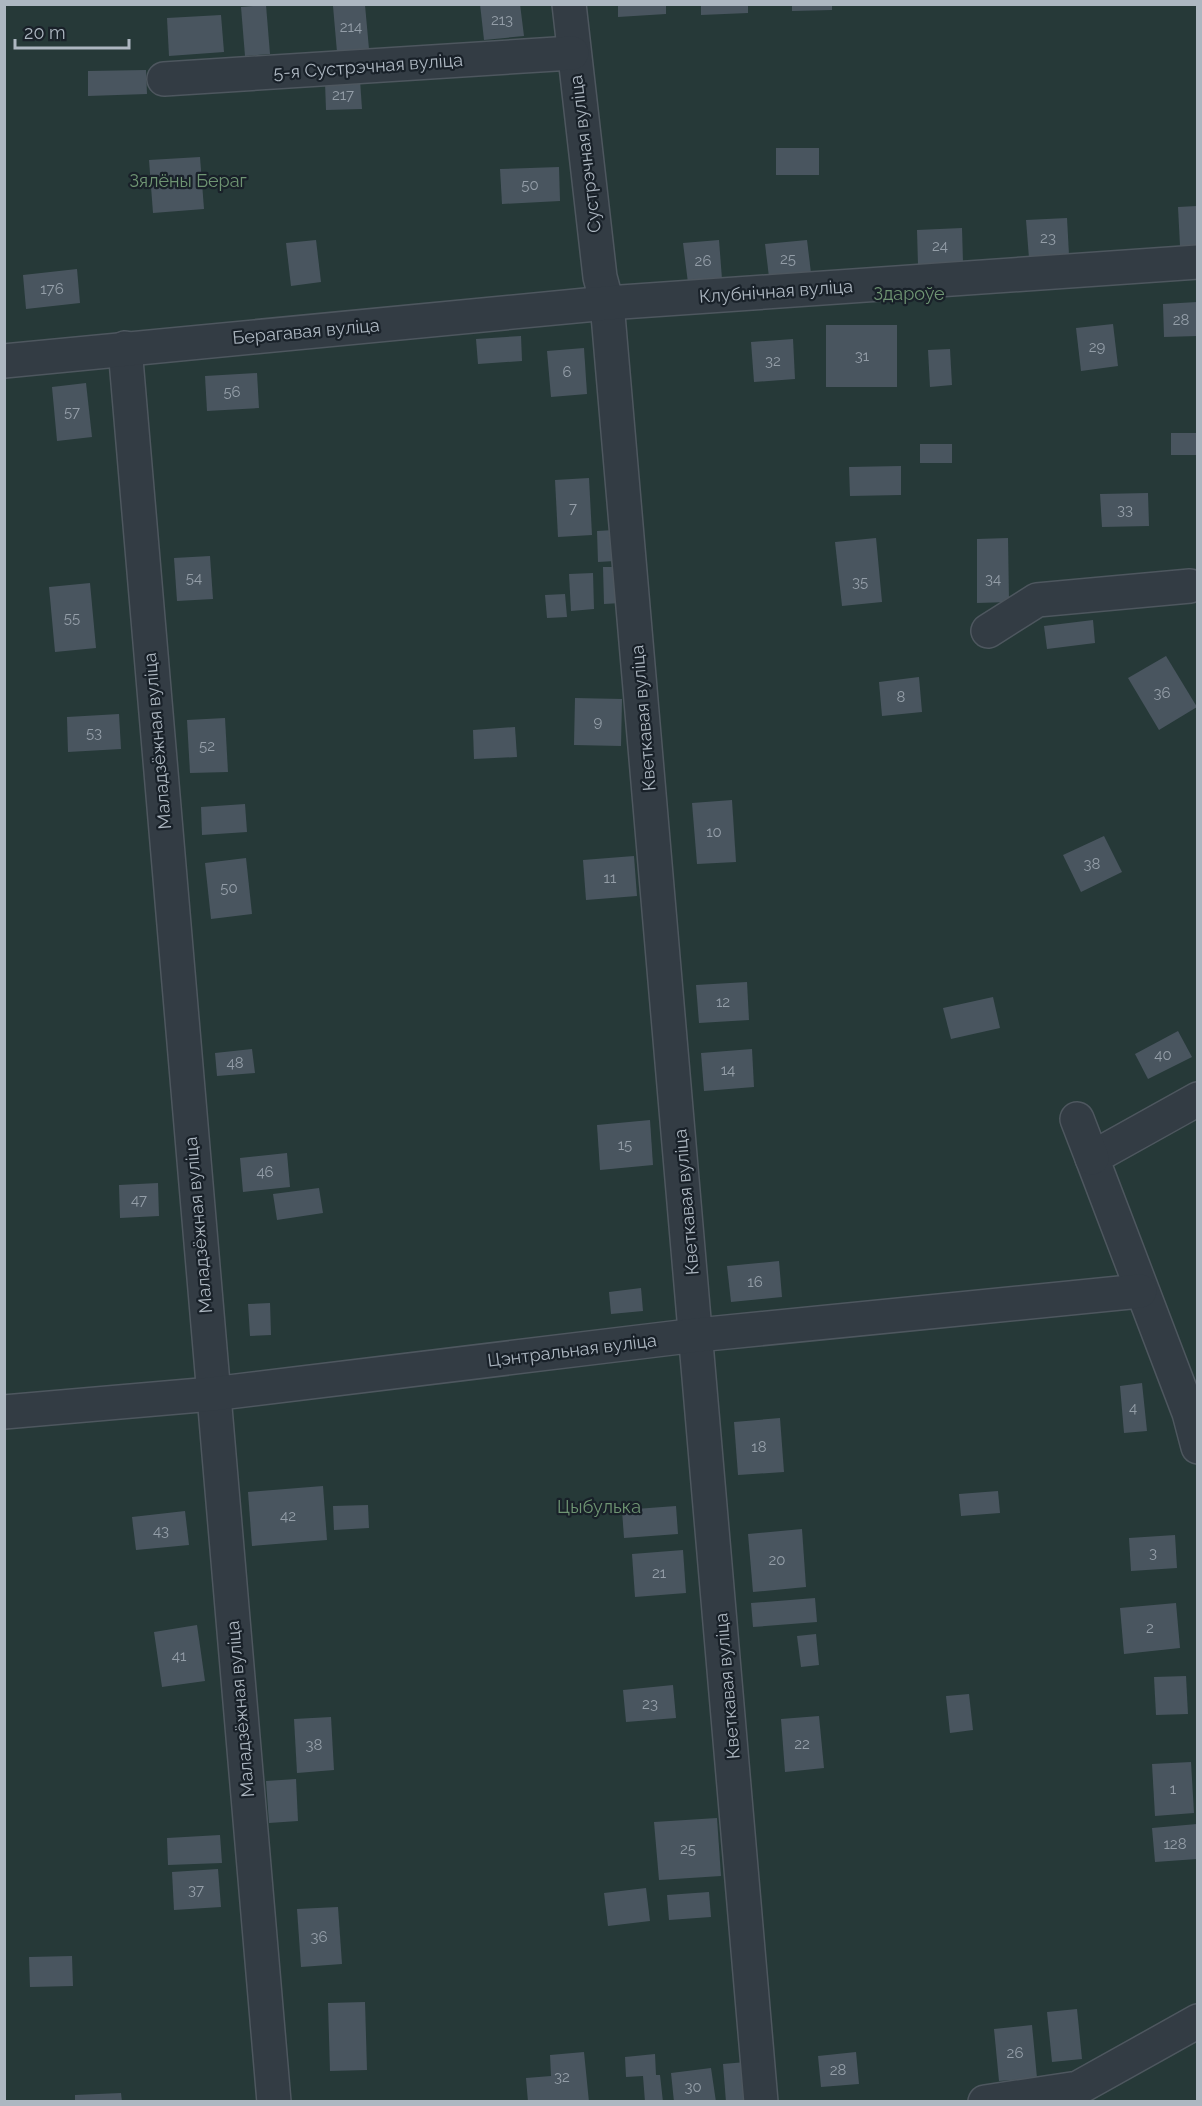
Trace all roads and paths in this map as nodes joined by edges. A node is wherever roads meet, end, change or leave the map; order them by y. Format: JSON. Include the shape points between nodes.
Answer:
{"nodes":[{"id":1,"x":568,"y":4,"type":"edge"},
{"id":2,"x":572,"y":53,"type":"junction"},
{"id":3,"x":164,"y":79,"type":"dead end"},
{"id":4,"x":1197,"y":262,"type":"edge"},
{"id":5,"x":607,"y":303,"type":"junction"},
{"id":6,"x":124,"y":348,"type":"junction"},
{"id":7,"x":4,"y":361,"type":"edge"},
{"id":8,"x":1195,"y":587,"type":"edge"},
{"id":9,"x":988,"y":631,"type":"dead end"},
{"id":10,"x":1197,"y":1100,"type":"edge"},
{"id":11,"x":1077,"y":1119,"type":"dead end"},
{"id":12,"x":1092,"y":1158,"type":"junction"},
{"id":13,"x":1140,"y":1291,"type":"junction"},
{"id":14,"x":698,"y":1335,"type":"junction"},
{"id":15,"x":212,"y":1394,"type":"junction"},
{"id":16,"x":1193,"y":1411,"type":"edge"},
{"id":17,"x":4,"y":1412,"type":"edge"},
{"id":18,"x":1197,"y":1448,"type":"edge"},
{"id":19,"x":1197,"y":2021,"type":"edge"},
{"id":20,"x":274,"y":2102,"type":"edge"},
{"id":21,"x":761,"y":2102,"type":"edge"},
{"id":22,"x":985,"y":2102,"type":"edge"}],
"edges":[{"from":1,"to":2,"type":"lane","name":"Сустрэчная вуліца"},
{"from":2,"to":3,"type":"lane","name":"5-я Сустрэчная вуліца"},
{"from":2,"to":5,"type":"lane","name":"Сустрэчная вуліца","via":[[600,277]]},
{"from":4,"to":5,"type":"lane","name":"Клубнічная вуліца"},
{"from":5,"to":6,"type":"lane","name":"Берагавая вуліца"},
{"from":5,"to":14,"type":"lane","name":"Кветкавая вуліца"},
{"from":6,"to":7,"type":"lane","name":"Берагавая вуліца"},
{"from":6,"to":15,"type":"lane","name":"Маладзёжная вуліца"},
{"from":8,"to":9,"type":"lane","via":[[1037,600]]},
{"from":10,"to":12,"type":"lane"},
{"from":11,"to":12,"type":"lane"},
{"from":12,"to":13,"type":"lane"},
{"from":13,"to":14,"type":"lane","name":"Цэнтральная вуліца"},
{"from":13,"to":16,"type":"lane"},
{"from":14,"to":15,"type":"lane","name":"Цэнтральная вуліца"},
{"from":14,"to":21,"type":"lane","name":"Кветкавая вуліца"},
{"from":15,"to":17,"type":"lane","name":"Цэнтральная вуліца"},
{"from":15,"to":20,"type":"lane","name":"Маладзёжная вуліца"},
{"from":16,"to":18,"type":"lane"},
{"from":19,"to":22,"type":"lane","via":[[1078,2088]]}]}
